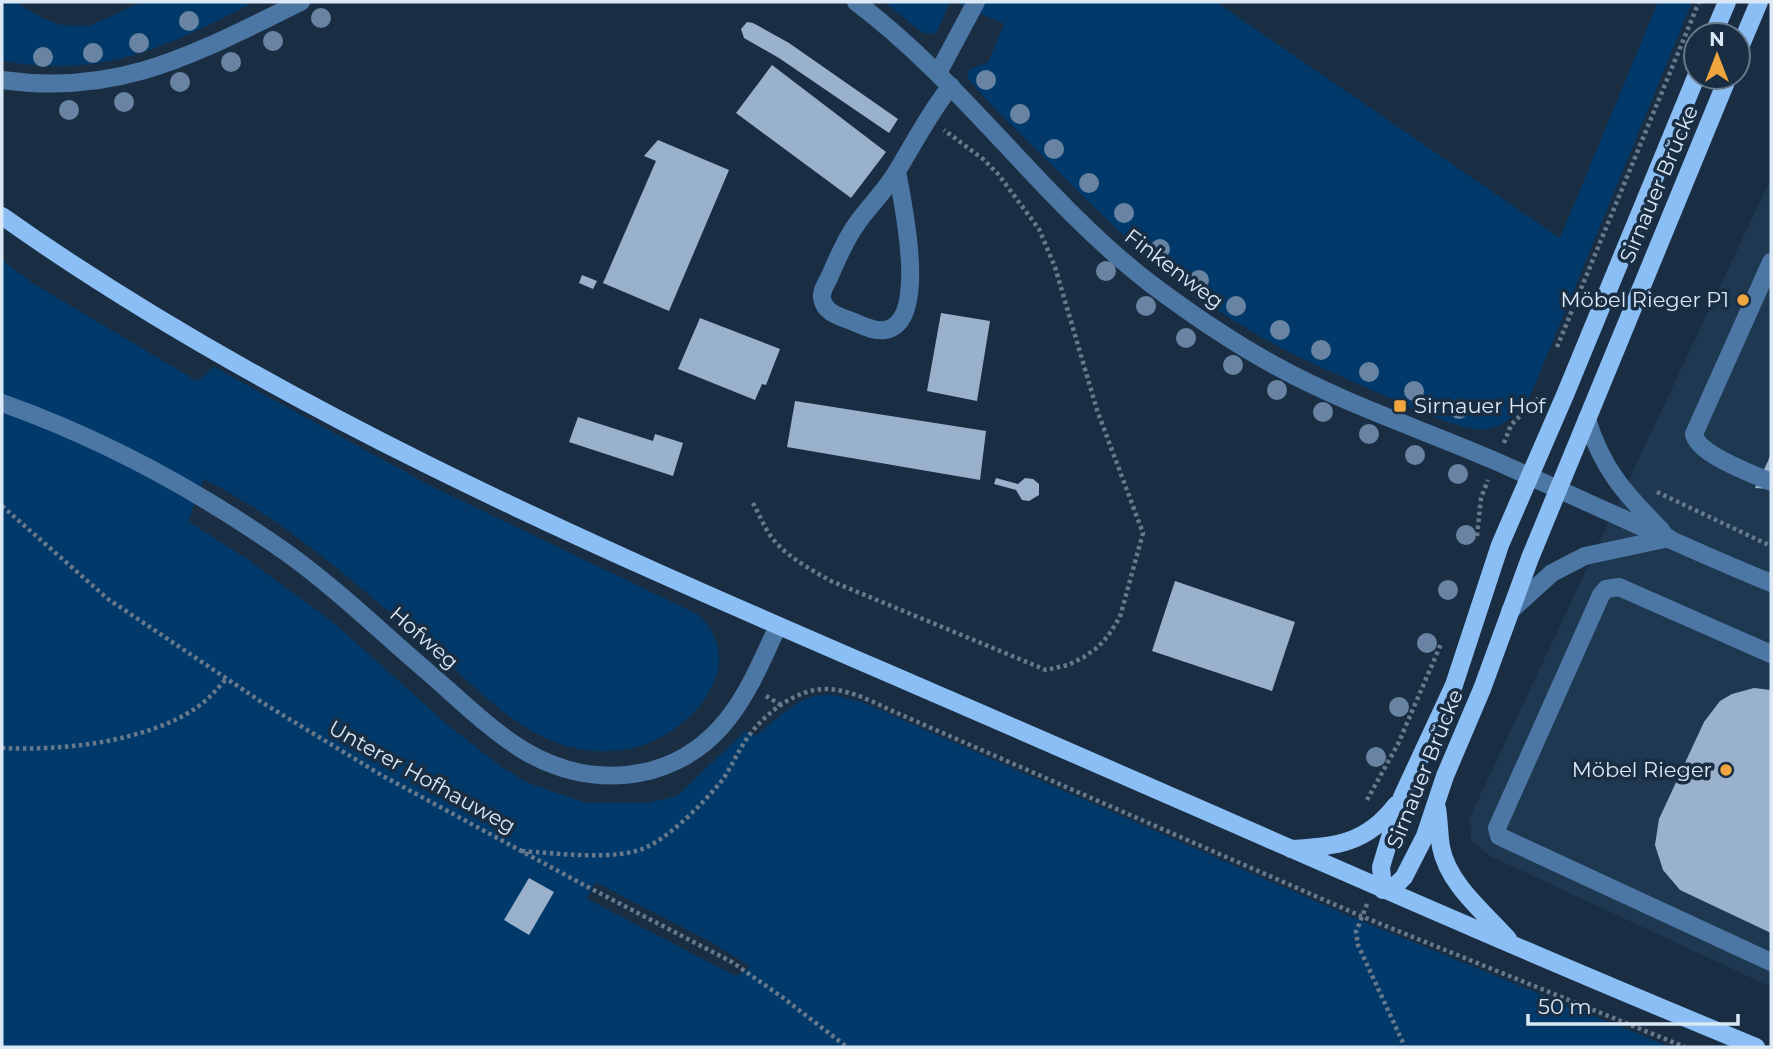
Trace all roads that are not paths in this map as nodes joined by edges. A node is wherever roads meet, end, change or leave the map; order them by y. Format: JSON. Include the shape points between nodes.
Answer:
{"nodes":[{"id":1,"x":302,"y":2,"type":"edge"},
{"id":2,"x":856,"y":2,"type":"edge"},
{"id":3,"x":976,"y":2,"type":"edge"},
{"id":4,"x":1727,"y":2,"type":"edge"},
{"id":5,"x":1759,"y":2,"type":"edge"},
{"id":6,"x":1719,"y":21,"type":"edge"},
{"id":7,"x":1751,"y":21,"type":"edge"},
{"id":8,"x":944,"y":79,"type":"junction"},
{"id":9,"x":2,"y":80,"type":"edge"},
{"id":10,"x":1690,"y":91,"type":"edge"},
{"id":11,"x":1722,"y":91,"type":"edge"},
{"id":12,"x":897,"y":172,"type":"junction"},
{"id":13,"x":2,"y":216,"type":"edge"},
{"id":14,"x":1771,"y":262,"type":"edge"},
{"id":15,"x":2,"y":403,"type":"edge"},
{"id":16,"x":1587,"y":419,"type":"junction"},
{"id":17,"x":1530,"y":476,"type":"junction"},
{"id":18,"x":1771,"y":482,"type":"edge"},
{"id":19,"x":1558,"y":489,"type":"junction"},
{"id":20,"x":1669,"y":538,"type":"junction"},
{"id":21,"x":1771,"y":583,"type":"edge"},
{"id":22,"x":1510,"y":611,"type":"junction"},
{"id":23,"x":778,"y":626,"type":"junction"},
{"id":24,"x":1771,"y":654,"type":"edge"},
{"id":25,"x":1402,"y":797,"type":"junction"},
{"id":26,"x":1437,"y":802,"type":"junction"},
{"id":27,"x":1288,"y":849,"type":"junction"},
{"id":28,"x":1383,"y":890,"type":"junction"},
{"id":29,"x":1513,"y":944,"type":"junction"},
{"id":30,"x":1771,"y":962,"type":"edge"},
{"id":31,"x":1756,"y":1047,"type":"edge"}],
"edges":[{"from":1,"to":9,"type":"street","via":[[197,52],[140,73],[68,83]]},
{"from":2,"to":8,"type":"street","name":"Finkenweg"},
{"from":3,"to":8,"type":"street"},
{"from":4,"to":6,"type":"main road"},
{"from":5,"to":7,"type":"main road"},
{"from":8,"to":12,"type":"street"},
{"from":8,"to":17,"type":"street","name":"Finkenweg","via":[[1079,220],[1183,308],[1318,387]]},
{"from":10,"to":17,"type":"main road","name":"Sirnauer Brücke"},
{"from":11,"to":16,"type":"main road","name":"Sirnauer Brücke"},
{"from":12,"to":12,"type":"street","via":[[855,228],[822,293],[830,311],[876,330],[897,324],[910,284],[910,243]]},
{"from":13,"to":23,"type":"main road","via":[[122,296],[315,406],[466,482]]},
{"from":14,"to":18,"type":"street","via":[[1693,434],[1705,450]]},
{"from":15,"to":23,"type":"street","name":"Hofweg","via":[[137,462],[219,509],[288,554],[505,737],[542,760],[580,774],[646,773],[668,766],[707,740],[750,686]]},
{"from":16,"to":19,"type":"main road","name":"Sirnauer Brücke"},
{"from":16,"to":20,"type":"street","via":[[1617,483]]},
{"from":17,"to":19,"type":"street","name":"Finkenweg"},
{"from":17,"to":25,"type":"main road","name":"Sirnauer Brücke","via":[[1500,544],[1454,685]]},
{"from":19,"to":20,"type":"street","name":"Finkenweg"},
{"from":19,"to":22,"type":"main road","name":"Sirnauer Brücke"},
{"from":20,"to":21,"type":"street","name":"Finkenweg"},
{"from":20,"to":22,"type":"street","via":[[1585,556],[1552,573]]},
{"from":22,"to":26,"type":"main road","name":"Sirnauer Brücke"},
{"from":23,"to":27,"type":"main road"},
{"from":24,"to":30,"type":"street","via":[[1619,587],[1606,589],[1497,828],[1503,838]]},
{"from":25,"to":27,"type":"main road","via":[[1376,827],[1351,842]]},
{"from":25,"to":28,"type":"main road","name":"Sirnauer Brücke","via":[[1381,867]]},
{"from":26,"to":28,"type":"main road","name":"Sirnauer Brücke","via":[[1404,877]]},
{"from":26,"to":29,"type":"main road","via":[[1441,848],[1451,873]]},
{"from":27,"to":28,"type":"main road"},
{"from":28,"to":29,"type":"main road"},
{"from":29,"to":31,"type":"main road"}]}
